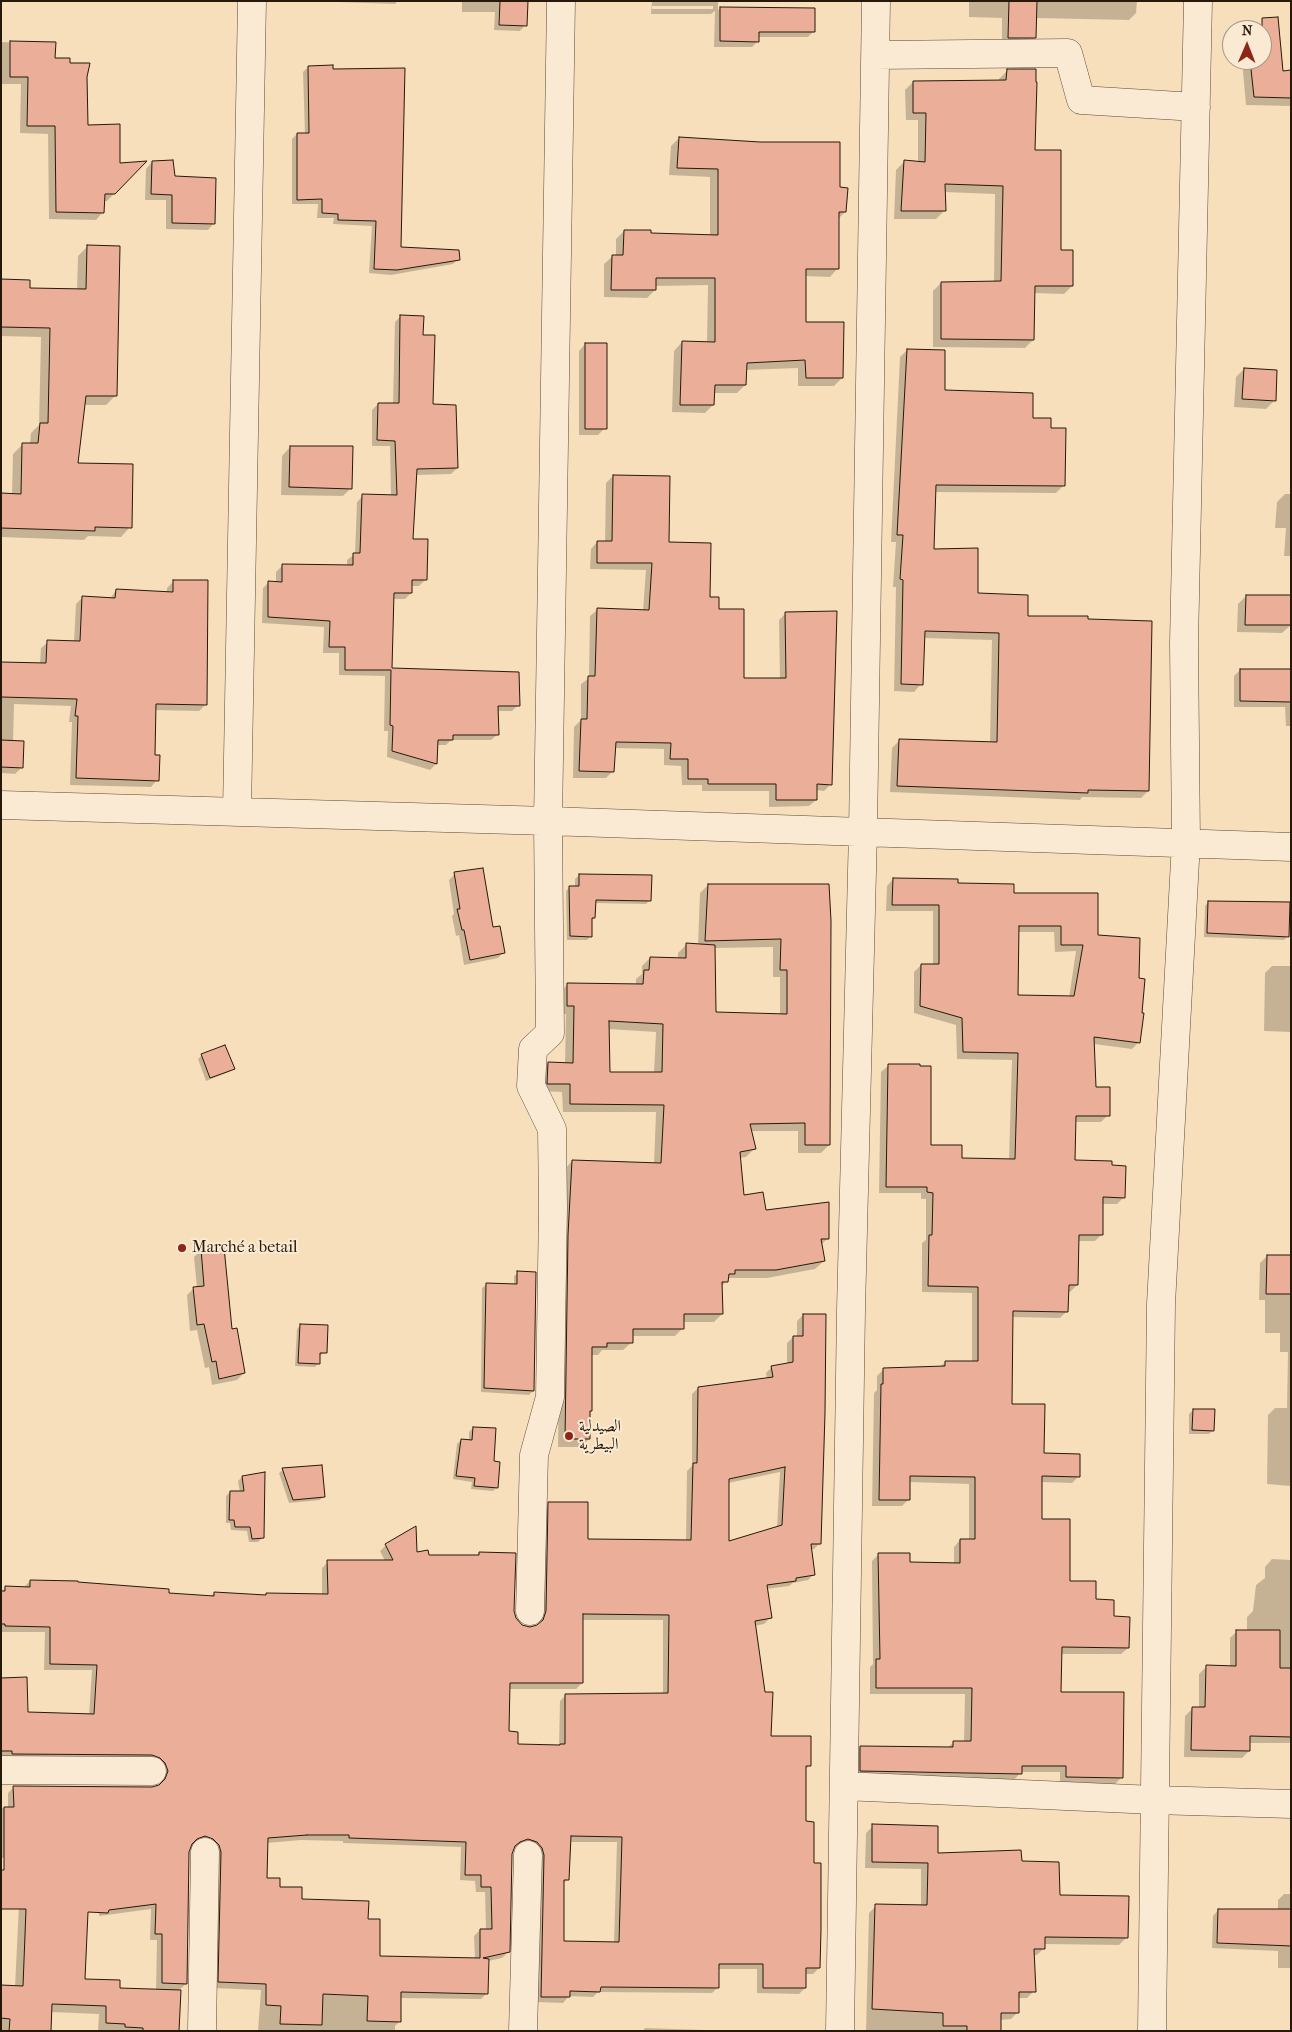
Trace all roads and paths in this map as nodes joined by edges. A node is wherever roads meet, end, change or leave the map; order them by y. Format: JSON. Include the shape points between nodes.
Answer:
{"nodes":[{"id":1,"x":252,"y":1,"type":"edge"},
{"id":2,"x":561,"y":1,"type":"edge"},
{"id":3,"x":876,"y":1,"type":"edge"},
{"id":4,"x":1198,"y":1,"type":"edge"},
{"id":5,"x":876,"y":55,"type":"junction"},
{"id":6,"x":1196,"y":107,"type":"junction"},
{"id":7,"x":1,"y":805,"type":"edge"},
{"id":8,"x":237,"y":811,"type":"junction"},
{"id":9,"x":548,"y":820,"type":"junction"},
{"id":10,"x":864,"y":831,"type":"junction"},
{"id":11,"x":1186,"y":842,"type":"junction"},
{"id":12,"x":1291,"y":847,"type":"edge"},
{"id":13,"x":530,"y":1611,"type":"dead end"},
{"id":14,"x":1,"y":1770,"type":"edge"},
{"id":15,"x":152,"y":1771,"type":"dead end"},
{"id":16,"x":844,"y":1786,"type":"junction"},
{"id":17,"x":1154,"y":1800,"type":"junction"},
{"id":18,"x":1291,"y":1804,"type":"edge"},
{"id":19,"x":205,"y":1852,"type":"dead end"},
{"id":20,"x":528,"y":1855,"type":"dead end"},
{"id":21,"x":202,"y":2031,"type":"edge"},
{"id":22,"x":524,"y":2031,"type":"edge"},
{"id":23,"x":840,"y":2031,"type":"edge"},
{"id":24,"x":1152,"y":2031,"type":"edge"}],
"edges":[{"from":1,"to":8,"type":"street"},
{"from":2,"to":9,"type":"street"},
{"from":3,"to":5,"type":"street"},
{"from":4,"to":6,"type":"street"},
{"from":5,"to":6,"type":"street","via":[[1068,53],[1081,100]]},
{"from":5,"to":10,"type":"street"},
{"from":6,"to":11,"type":"street","via":[[1184,643]]},
{"from":7,"to":8,"type":"street"},
{"from":8,"to":9,"type":"street"},
{"from":9,"to":10,"type":"street"},
{"from":9,"to":13,"type":"street","via":[[550,1032],[533,1049],[531,1086],[552,1129],[550,1397],[534,1455]]},
{"from":10,"to":11,"type":"street"},
{"from":10,"to":16,"type":"street","via":[[851,1310]]},
{"from":11,"to":12,"type":"street"},
{"from":11,"to":17,"type":"street","via":[[1161,1304]]},
{"from":14,"to":15,"type":"street"},
{"from":16,"to":17,"type":"street"},
{"from":16,"to":23,"type":"street"},
{"from":17,"to":18,"type":"street"},
{"from":17,"to":24,"type":"street"},
{"from":19,"to":21,"type":"street"},
{"from":20,"to":22,"type":"street"}]}
